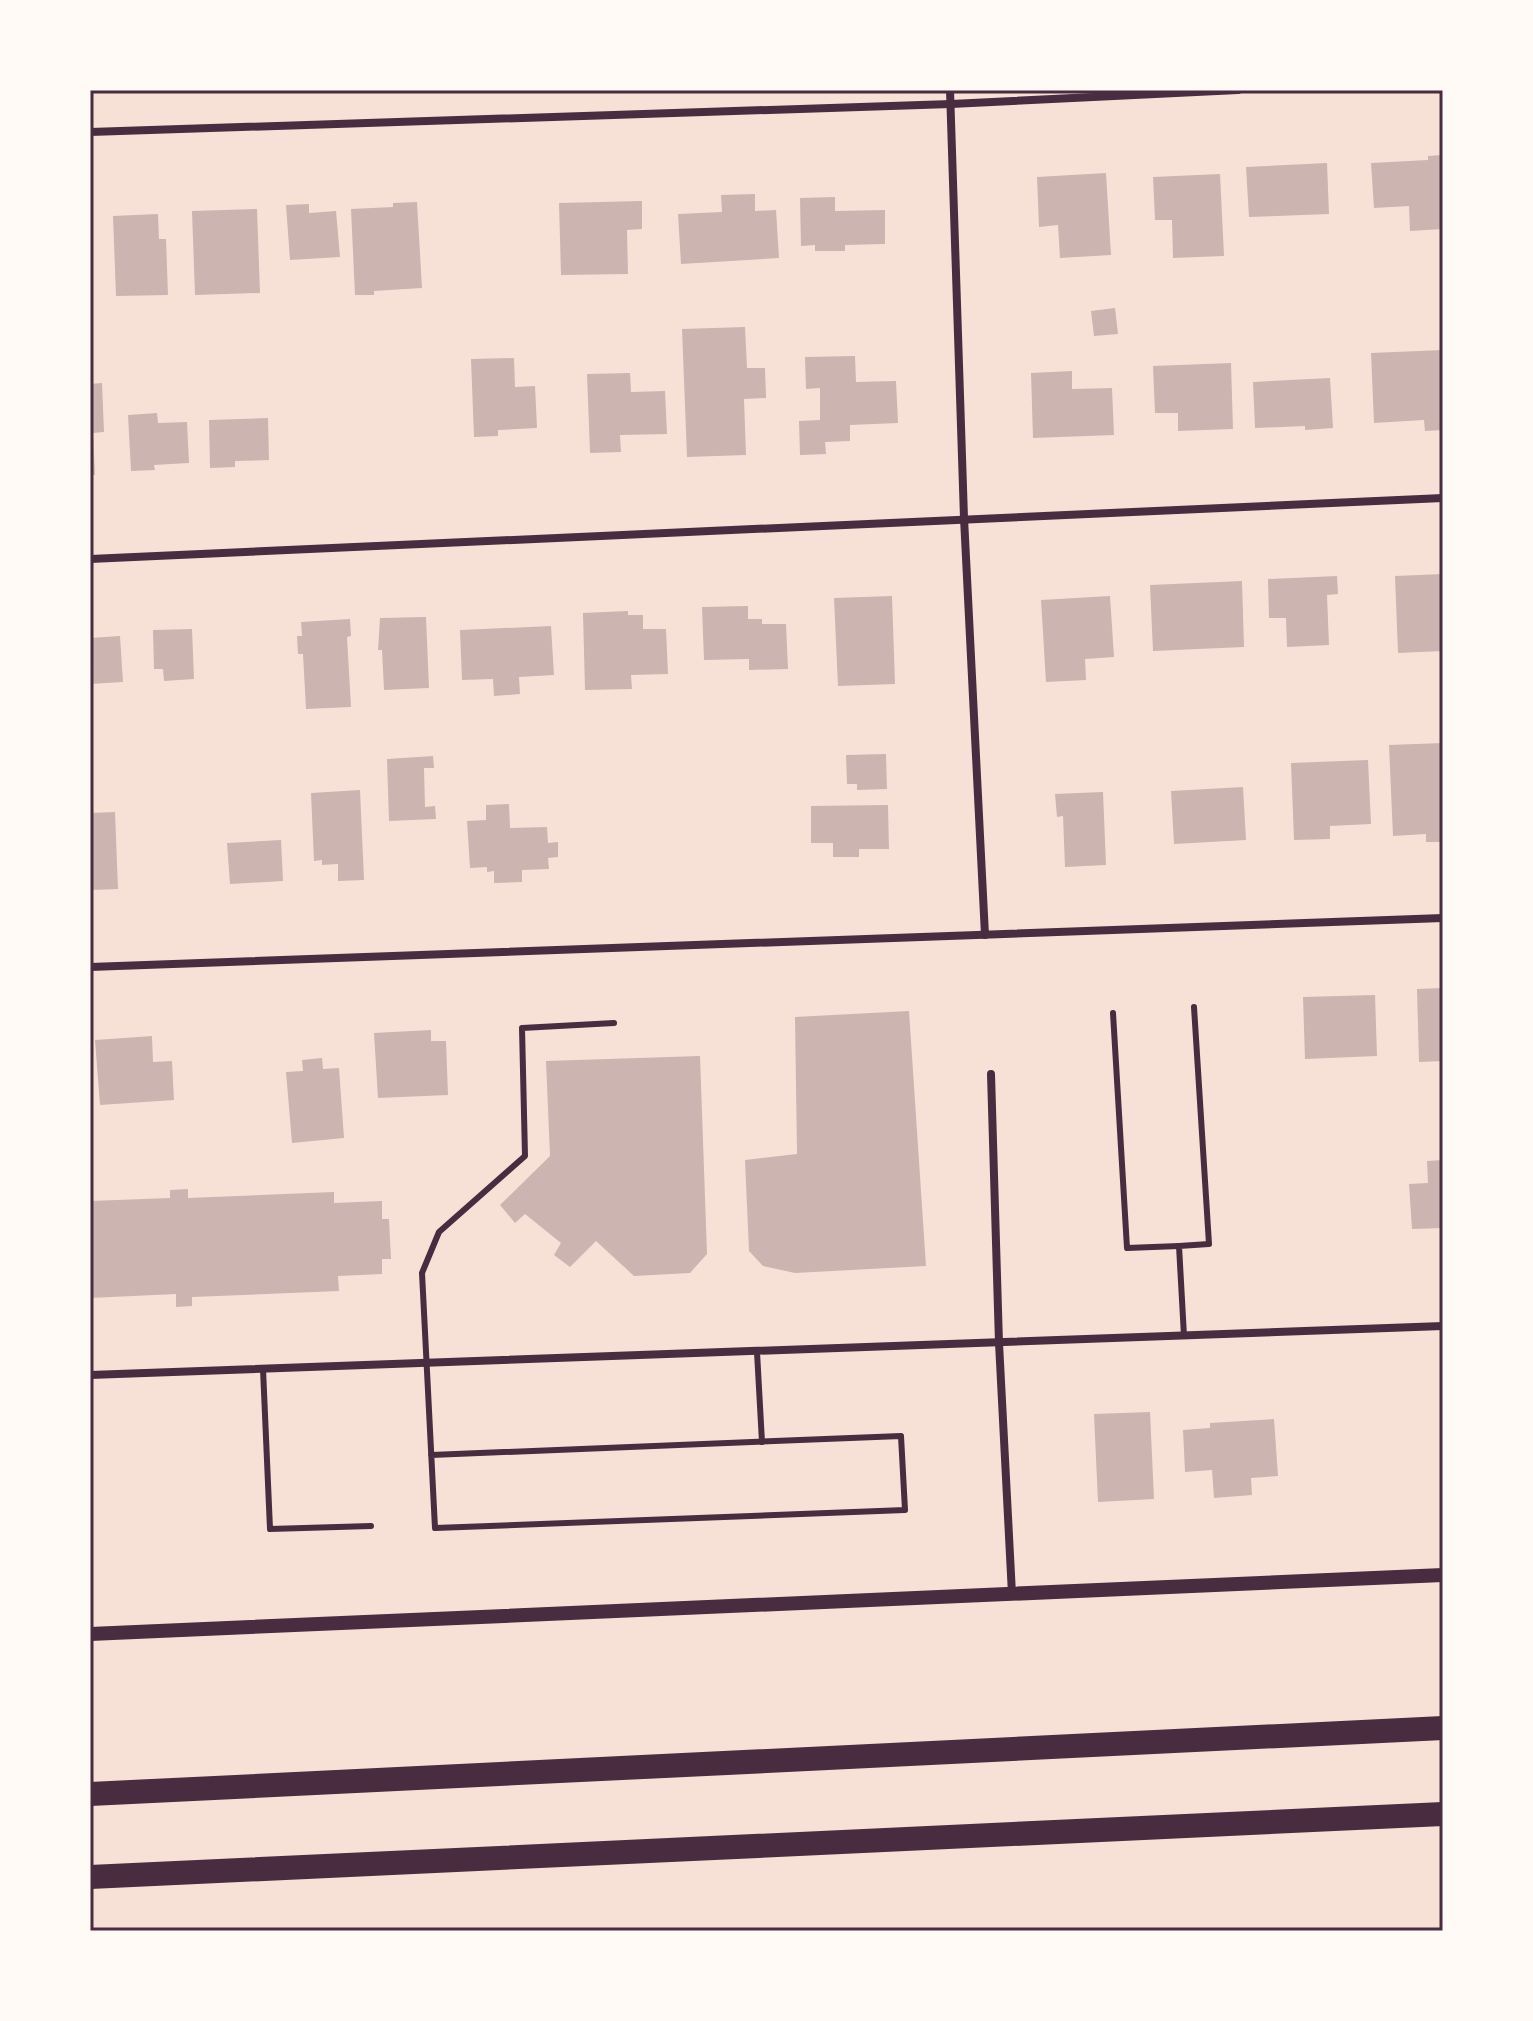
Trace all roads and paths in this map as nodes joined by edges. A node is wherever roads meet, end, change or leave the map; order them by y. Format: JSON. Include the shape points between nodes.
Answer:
{"nodes":[{"id":1,"x":950,"y":90,"type":"edge"},
{"id":2,"x":1238,"y":90,"type":"edge"},
{"id":3,"x":951,"y":104,"type":"junction"},
{"id":4,"x":90,"y":132,"type":"edge"},
{"id":5,"x":1443,"y":498,"type":"edge"},
{"id":6,"x":964,"y":518,"type":"junction"},
{"id":7,"x":90,"y":559,"type":"edge"},
{"id":8,"x":1443,"y":918,"type":"edge"},
{"id":9,"x":985,"y":935,"type":"junction"},
{"id":10,"x":90,"y":967,"type":"edge"},
{"id":11,"x":1194,"y":1007,"type":"dead end"},
{"id":12,"x":1113,"y":1013,"type":"dead end"},
{"id":13,"x":614,"y":1023,"type":"dead end"},
{"id":14,"x":991,"y":1074,"type":"dead end"},
{"id":15,"x":1179,"y":1246,"type":"junction"},
{"id":16,"x":1443,"y":1326,"type":"edge"},
{"id":17,"x":1184,"y":1336,"type":"junction"},
{"id":18,"x":999,"y":1343,"type":"junction"},
{"id":19,"x":757,"y":1352,"type":"junction"},
{"id":20,"x":428,"y":1363,"type":"junction"},
{"id":21,"x":263,"y":1369,"type":"junction"},
{"id":22,"x":90,"y":1375,"type":"edge"},
{"id":23,"x":762,"y":1442,"type":"junction"},
{"id":24,"x":431,"y":1455,"type":"junction"},
{"id":25,"x":371,"y":1526,"type":"dead end"},
{"id":26,"x":1443,"y":1575,"type":"edge"},
{"id":27,"x":1012,"y":1594,"type":"junction"},
{"id":28,"x":90,"y":1634,"type":"edge"},
{"id":29,"x":1443,"y":1728,"type":"edge"},
{"id":30,"x":94,"y":1794,"type":"edge"},
{"id":31,"x":1443,"y":1814,"type":"edge"},
{"id":32,"x":93,"y":1876,"type":"edge"}],
"edges":[{"from":1,"to":3,"type":"street"},
{"from":2,"to":3,"type":"street"},
{"from":3,"to":4,"type":"street"},
{"from":3,"to":6,"type":"street"},
{"from":5,"to":6,"type":"street"},
{"from":6,"to":7,"type":"street"},
{"from":6,"to":9,"type":"street"},
{"from":8,"to":9,"type":"street"},
{"from":9,"to":10,"type":"street"},
{"from":11,"to":15,"type":"lane","via":[[1209,1244]]},
{"from":12,"to":15,"type":"lane","via":[[1127,1248]]},
{"from":13,"to":20,"type":"lane","via":[[522,1028],[525,1156],[439,1232],[422,1273]]},
{"from":14,"to":18,"type":"street"},
{"from":15,"to":17,"type":"lane"},
{"from":16,"to":17,"type":"street"},
{"from":17,"to":18,"type":"street"},
{"from":18,"to":19,"type":"street"},
{"from":18,"to":27,"type":"street"},
{"from":19,"to":20,"type":"street"},
{"from":19,"to":23,"type":"lane"},
{"from":20,"to":21,"type":"street"},
{"from":20,"to":24,"type":"lane"},
{"from":21,"to":22,"type":"street"},
{"from":21,"to":25,"type":"lane","via":[[270,1529]]},
{"from":23,"to":24,"type":"lane"},
{"from":23,"to":24,"type":"lane","via":[[901,1436],[905,1510],[435,1528]]},
{"from":26,"to":27,"type":"street"},
{"from":27,"to":28,"type":"street"},
{"from":29,"to":30,"type":"highway"},
{"from":31,"to":32,"type":"highway"}]}
